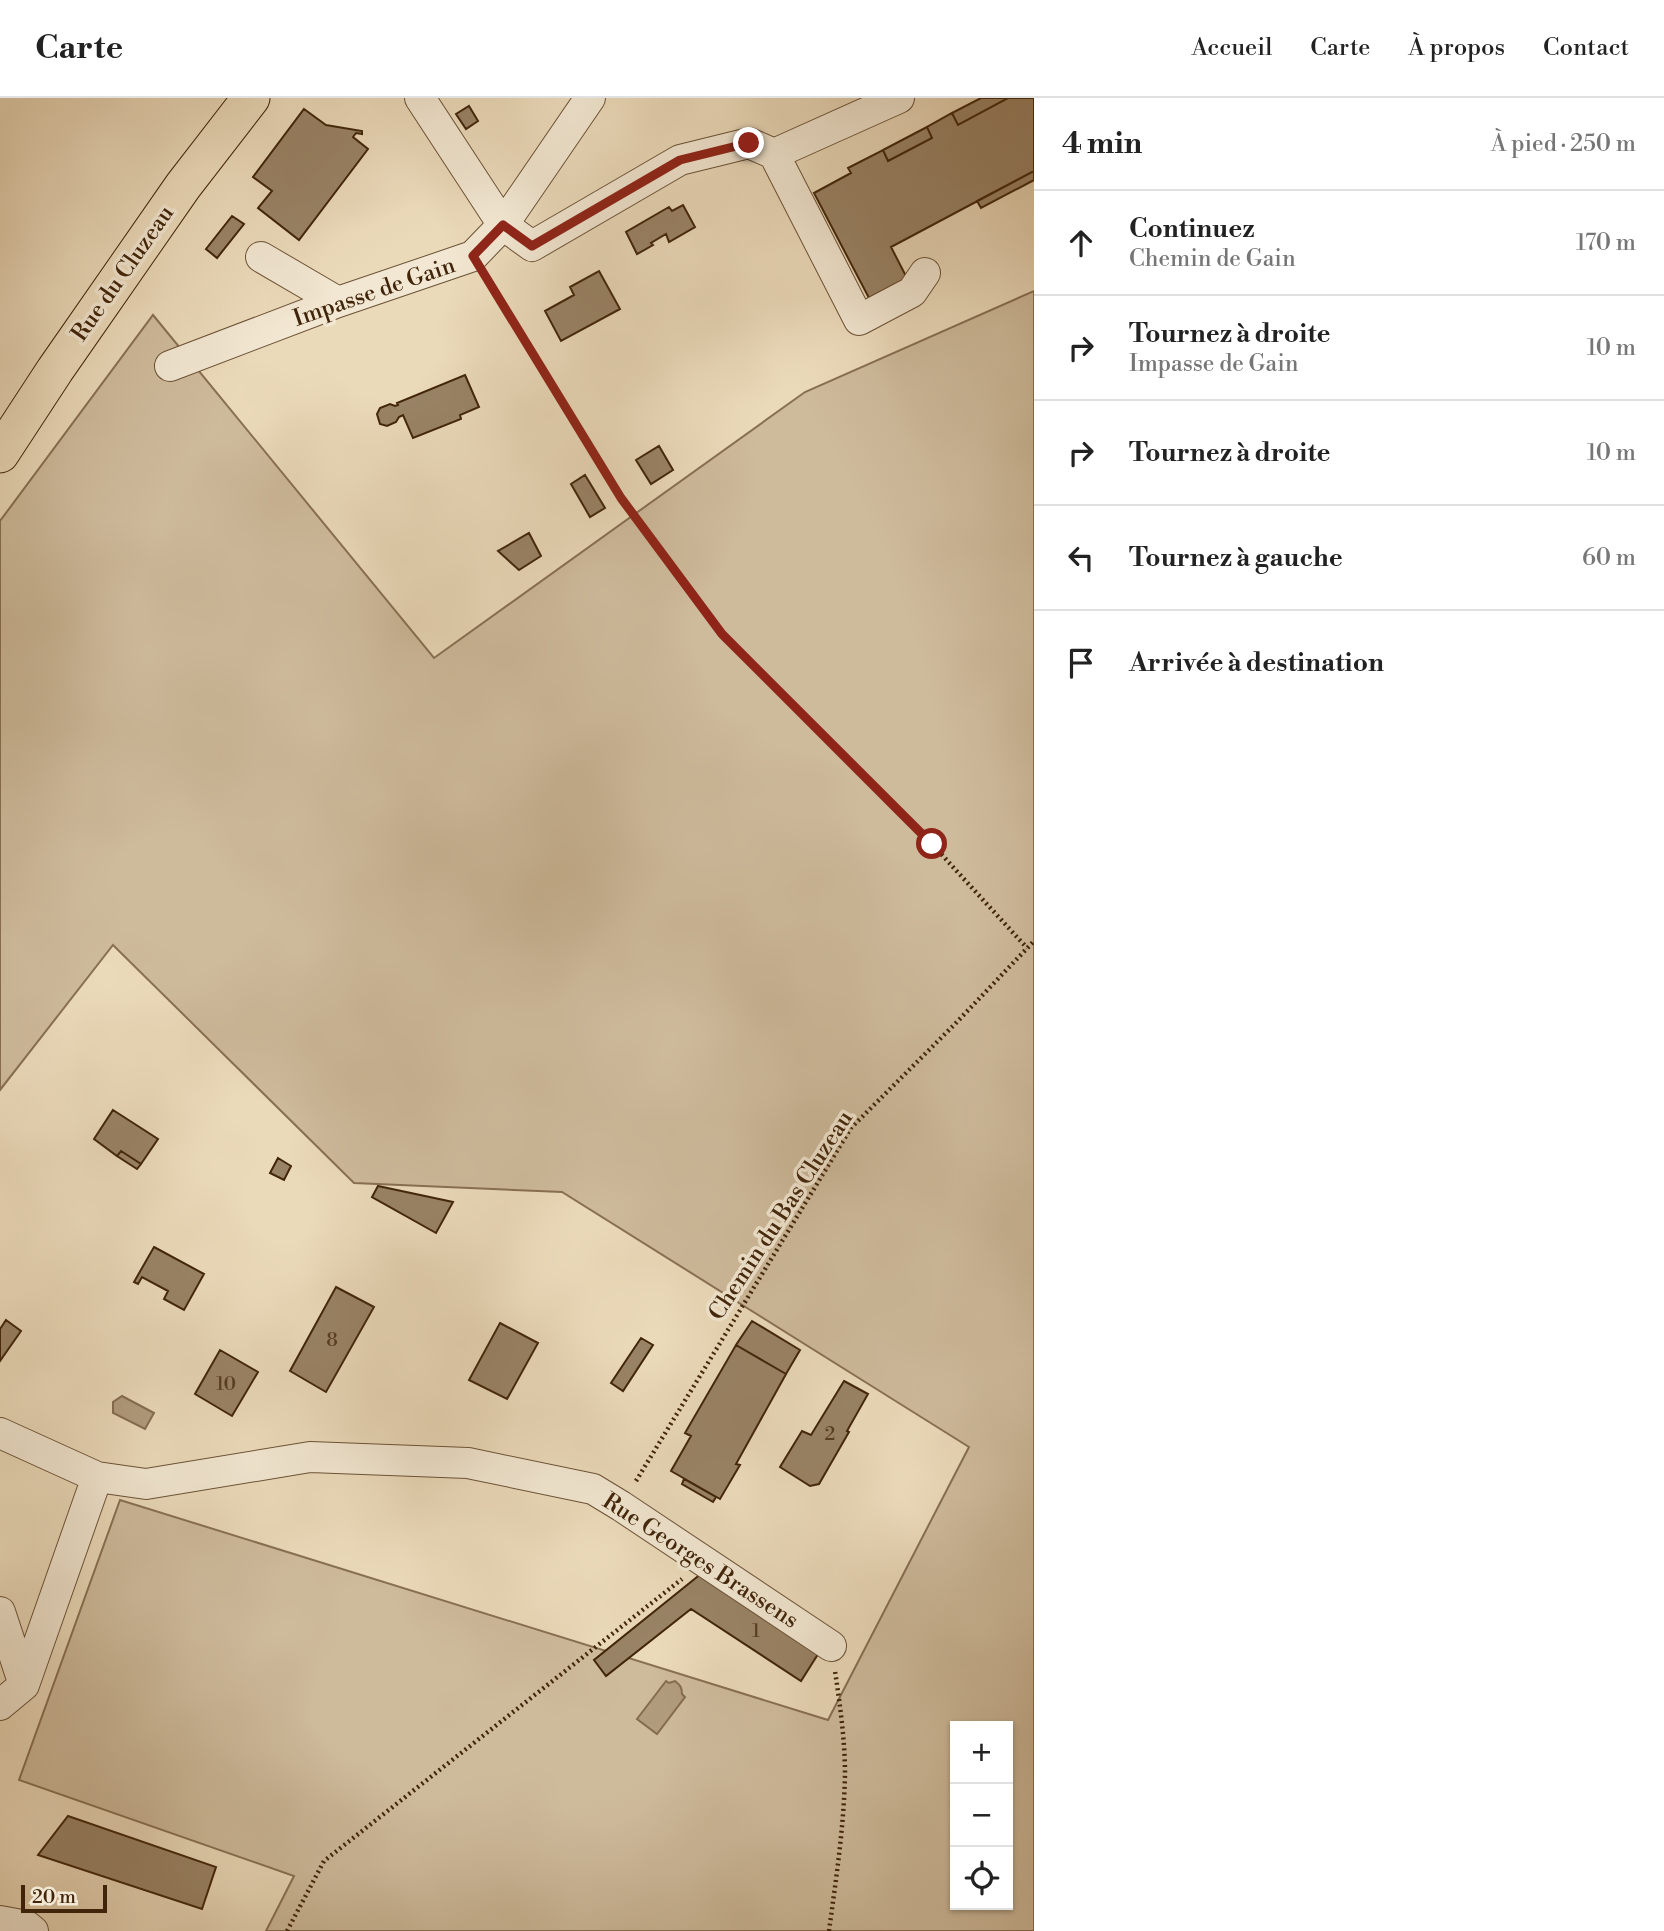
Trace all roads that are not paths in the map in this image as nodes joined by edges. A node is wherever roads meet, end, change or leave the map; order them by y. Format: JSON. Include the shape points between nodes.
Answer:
{"nodes":[{"id":1,"x":251,"y":98,"type":"edge"},
{"id":2,"x":420,"y":98,"type":"edge"},
{"id":3,"x":590,"y":98,"type":"edge"},
{"id":4,"x":899,"y":98,"type":"edge"},
{"id":5,"x":774,"y":154,"type":"junction"},
{"id":6,"x":503,"y":225,"type":"junction"},
{"id":7,"x":261,"y":257,"type":"dead end"},
{"id":8,"x":925,"y":273,"type":"dead end"},
{"id":9,"x":338,"y":302,"type":"junction"},
{"id":10,"x":170,"y":366,"type":"dead end"},
{"id":11,"x":0,"y":454,"type":"edge"},
{"id":12,"x":0,"y":1433,"type":"edge"},
{"id":13,"x":97,"y":1477,"type":"junction"},
{"id":14,"x":0,"y":1612,"type":"edge"},
{"id":15,"x":831,"y":1646,"type":"road end"},
{"id":16,"x":24,"y":1685,"type":"junction"},
{"id":17,"x":0,"y":1705,"type":"edge"},
{"id":18,"x":0,"y":1921,"type":"edge"},
{"id":19,"x":33,"y":1931,"type":"edge"}],
"edges":[{"from":1,"to":11,"type":"main road","name":"Rue du Cluzeau","via":[[183,186]]},
{"from":2,"to":6,"type":"street"},
{"from":3,"to":6,"type":"street","name":"Impasse de Gain"},
{"from":4,"to":5,"type":"street"},
{"from":5,"to":6,"type":"street","via":[[749,143],[680,160],[532,246]]},
{"from":5,"to":8,"type":"street","via":[[859,320],[912,292]]},
{"from":6,"to":9,"type":"street","name":"Impasse de Gain","via":[[473,256]]},
{"from":7,"to":9,"type":"street"},
{"from":9,"to":10,"type":"street","name":"Impasse de Gain"},
{"from":12,"to":13,"type":"street","name":"Rue Georges Brassens"},
{"from":13,"to":15,"type":"street","name":"Rue Georges Brassens","via":[[146,1485],[310,1457],[468,1463],[593,1489]]},
{"from":13,"to":16,"type":"street"},
{"from":14,"to":16,"type":"street"},
{"from":16,"to":17,"type":"street"},
{"from":18,"to":19,"type":"street"}]}
